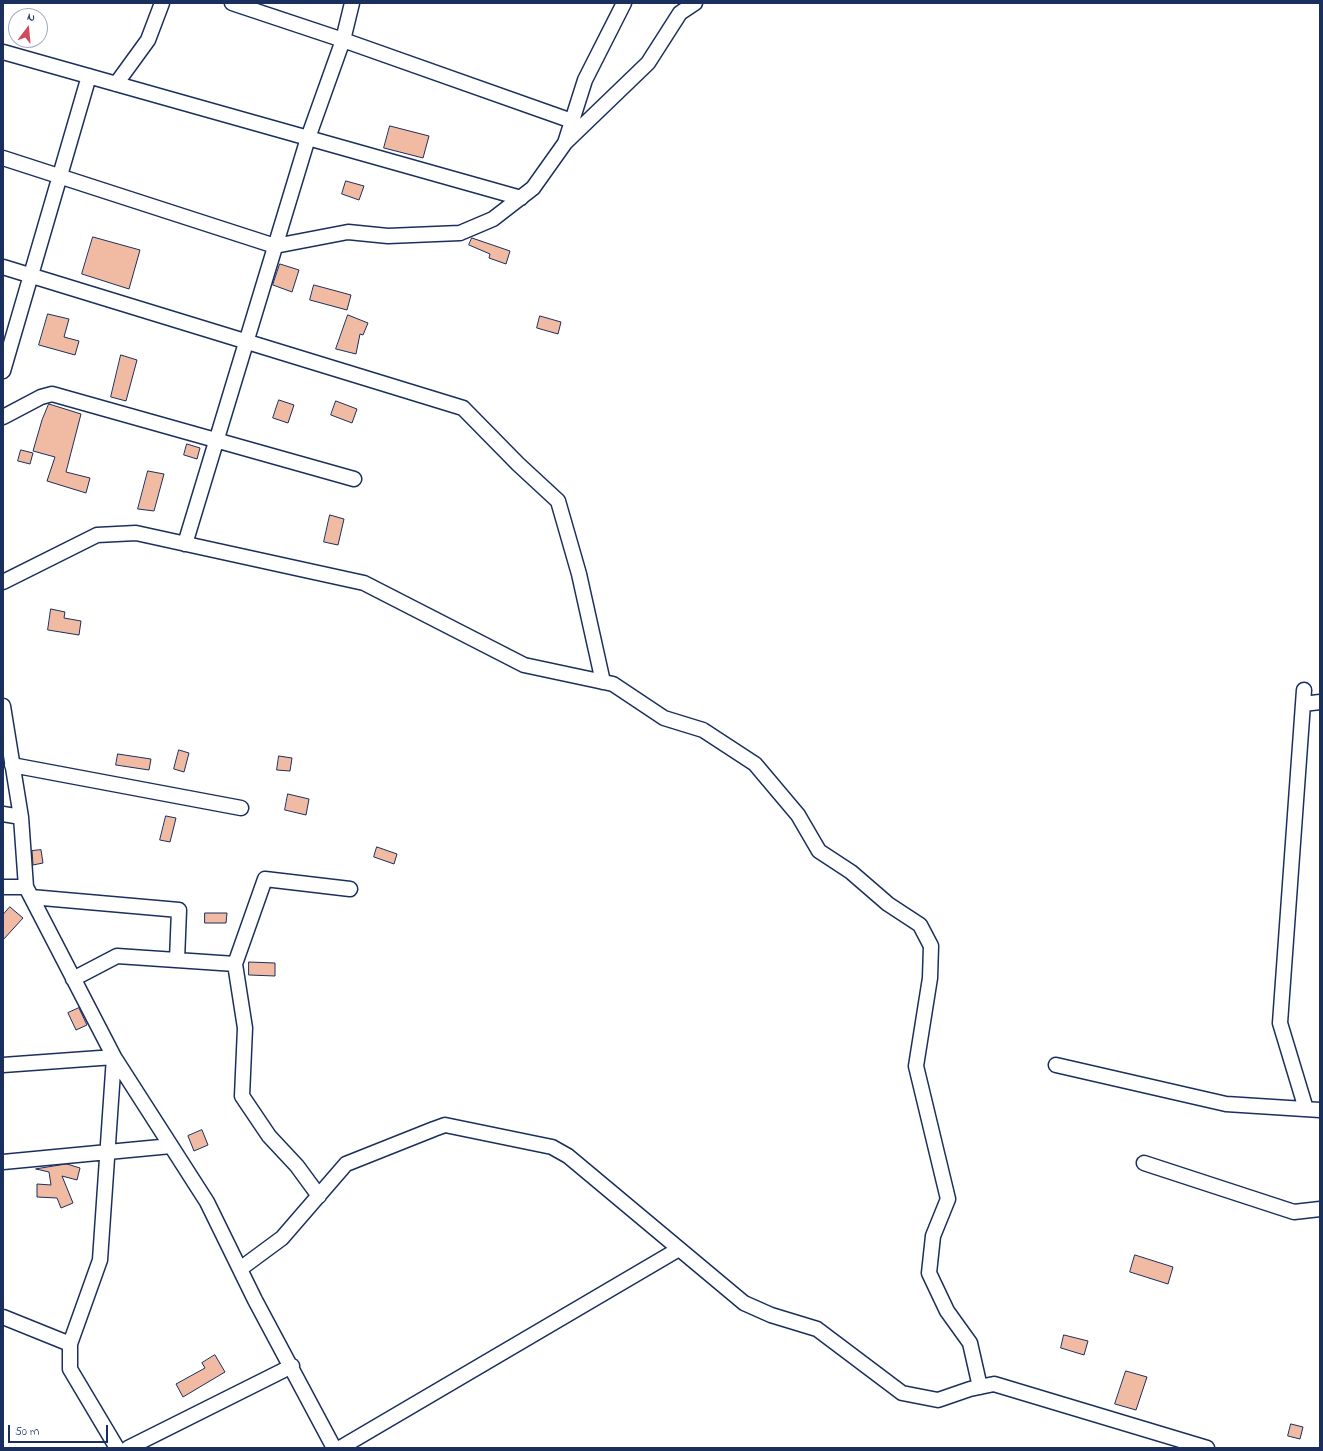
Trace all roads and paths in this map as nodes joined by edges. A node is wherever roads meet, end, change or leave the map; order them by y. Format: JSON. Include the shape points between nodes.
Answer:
{"nodes":[{"id":1,"x":162,"y":3,"type":"edge"},
{"id":2,"x":232,"y":3,"type":"edge"},
{"id":3,"x":352,"y":3,"type":"edge"},
{"id":4,"x":624,"y":3,"type":"edge"},
{"id":5,"x":695,"y":3,"type":"edge"},
{"id":6,"x":343,"y":40,"type":"junction"},
{"id":7,"x":3,"y":52,"type":"edge"},
{"id":8,"x":89,"y":76,"type":"junction"},
{"id":9,"x":116,"y":84,"type":"junction"},
{"id":10,"x":572,"y":121,"type":"junction"},
{"id":11,"x":308,"y":138,"type":"junction"},
{"id":12,"x":565,"y":143,"type":"junction"},
{"id":13,"x":3,"y":158,"type":"edge"},
{"id":14,"x":60,"y":176,"type":"junction"},
{"id":15,"x":521,"y":198,"type":"junction"},
{"id":16,"x":275,"y":246,"type":"junction"},
{"id":17,"x":3,"y":267,"type":"edge"},
{"id":18,"x":31,"y":276,"type":"junction"},
{"id":19,"x":246,"y":342,"type":"junction"},
{"id":20,"x":3,"y":371,"type":"edge"},
{"id":21,"x":3,"y":417,"type":"edge"},
{"id":22,"x":216,"y":440,"type":"junction"},
{"id":23,"x":354,"y":479,"type":"dead end"},
{"id":24,"x":185,"y":544,"type":"junction"},
{"id":25,"x":3,"y":582,"type":"edge"},
{"id":26,"x":603,"y":682,"type":"junction"},
{"id":27,"x":1304,"y":690,"type":"dead end"},
{"id":28,"x":1320,"y":702,"type":"edge"},
{"id":29,"x":1303,"y":704,"type":"junction"},
{"id":30,"x":3,"y":706,"type":"edge"},
{"id":31,"x":5,"y":725,"type":"edge"},
{"id":32,"x":12,"y":764,"type":"junction"},
{"id":33,"x":240,"y":808,"type":"dead end"},
{"id":34,"x":3,"y":814,"type":"edge"},
{"id":35,"x":21,"y":817,"type":"junction"},
{"id":36,"x":18,"y":889,"type":"edge"},
{"id":37,"x":350,"y":889,"type":"dead end"},
{"id":38,"x":3,"y":899,"type":"edge"},
{"id":39,"x":178,"y":960,"type":"junction"},
{"id":40,"x":235,"y":964,"type":"junction"},
{"id":41,"x":73,"y":979,"type":"junction"},
{"id":42,"x":114,"y":1057,"type":"junction"},
{"id":43,"x":3,"y":1065,"type":"edge"},
{"id":44,"x":1056,"y":1065,"type":"dead end"},
{"id":45,"x":1313,"y":1109,"type":"edge"},
{"id":46,"x":171,"y":1146,"type":"junction"},
{"id":47,"x":108,"y":1152,"type":"junction"},
{"id":48,"x":3,"y":1162,"type":"edge"},
{"id":49,"x":1144,"y":1163,"type":"dead end"},
{"id":50,"x":319,"y":1196,"type":"junction"},
{"id":51,"x":1320,"y":1209,"type":"edge"},
{"id":52,"x":679,"y":1249,"type":"junction"},
{"id":53,"x":240,"y":1269,"type":"junction"},
{"id":54,"x":3,"y":1317,"type":"edge"},
{"id":55,"x":70,"y":1344,"type":"junction"},
{"id":56,"x":292,"y":1366,"type":"junction"},
{"id":57,"x":980,"y":1387,"type":"junction"},
{"id":58,"x":117,"y":1448,"type":"edge"},
{"id":59,"x":128,"y":1448,"type":"edge"},
{"id":60,"x":334,"y":1448,"type":"edge"},
{"id":61,"x":340,"y":1448,"type":"edge"},
{"id":62,"x":1207,"y":1448,"type":"edge"}],
"edges":[{"from":1,"to":9,"type":"street","via":[[148,40]]},
{"from":2,"to":6,"type":"street"},
{"from":3,"to":6,"type":"street"},
{"from":4,"to":10,"type":"street","via":[[585,80]]},
{"from":5,"to":12,"type":"street","via":[[680,13],[648,63]]},
{"from":6,"to":10,"type":"street"},
{"from":6,"to":11,"type":"street"},
{"from":7,"to":8,"type":"street"},
{"from":8,"to":9,"type":"street"},
{"from":8,"to":14,"type":"street"},
{"from":9,"to":11,"type":"street"},
{"from":10,"to":12,"type":"street"},
{"from":11,"to":15,"type":"street"},
{"from":11,"to":16,"type":"street"},
{"from":12,"to":15,"type":"street","via":[[533,188]]},
{"from":13,"to":14,"type":"street"},
{"from":14,"to":16,"type":"street"},
{"from":14,"to":18,"type":"street"},
{"from":15,"to":16,"type":"street","via":[[493,219],[460,233],[388,236],[348,232]]},
{"from":16,"to":19,"type":"street"},
{"from":17,"to":18,"type":"street"},
{"from":18,"to":19,"type":"street"},
{"from":18,"to":20,"type":"street"},
{"from":19,"to":22,"type":"street"},
{"from":19,"to":26,"type":"street","via":[[463,408],[558,501],[579,574]]},
{"from":21,"to":22,"type":"street","via":[[52,394]]},
{"from":22,"to":23,"type":"street"},
{"from":22,"to":24,"type":"street"},
{"from":24,"to":25,"type":"street","via":[[136,533],[96,536]]},
{"from":24,"to":26,"type":"street","via":[[364,583],[524,665]]},
{"from":26,"to":57,"type":"street","via":[[613,684],[664,718],[702,730],[755,764],[798,815],[819,851],[920,925],[931,946],[930,978],[916,1066],[948,1199],[932,1236],[929,1273],[947,1311],[970,1343]]},
{"from":27,"to":29,"type":"street"},
{"from":28,"to":29,"type":"street"},
{"from":29,"to":45,"type":"street","via":[[1280,1023]]},
{"from":30,"to":31,"type":"street"},
{"from":31,"to":32,"type":"street"},
{"from":32,"to":33,"type":"street"},
{"from":32,"to":35,"type":"street"},
{"from":34,"to":35,"type":"street"},
{"from":35,"to":36,"type":"street"},
{"from":36,"to":38,"type":"street"},
{"from":36,"to":39,"type":"street","via":[[180,910]]},
{"from":36,"to":41,"type":"street"},
{"from":37,"to":40,"type":"street","via":[[266,879]]},
{"from":39,"to":40,"type":"street"},
{"from":39,"to":41,"type":"street","via":[[117,956]]},
{"from":40,"to":50,"type":"street","via":[[245,1028],[242,1096],[269,1136],[297,1166]]},
{"from":41,"to":42,"type":"street"},
{"from":42,"to":43,"type":"street"},
{"from":42,"to":46,"type":"street"},
{"from":42,"to":47,"type":"street"},
{"from":44,"to":45,"type":"street","via":[[1226,1104]]},
{"from":46,"to":47,"type":"street"},
{"from":46,"to":53,"type":"street","via":[[207,1202]]},
{"from":47,"to":48,"type":"street"},
{"from":47,"to":55,"type":"street","via":[[100,1260]]},
{"from":49,"to":51,"type":"street","via":[[1294,1212]]},
{"from":50,"to":52,"type":"street","via":[[346,1164],[445,1125],[552,1147],[568,1156]]},
{"from":50,"to":53,"type":"street","via":[[282,1238]]},
{"from":52,"to":57,"type":"street","via":[[744,1303],[771,1315],[817,1329],[902,1393],[938,1400]]},
{"from":52,"to":61,"type":"street"},
{"from":53,"to":56,"type":"street"},
{"from":54,"to":55,"type":"street"},
{"from":55,"to":58,"type":"street","via":[[70,1369]]},
{"from":56,"to":59,"type":"street"},
{"from":56,"to":60,"type":"street"},
{"from":57,"to":62,"type":"street","via":[[994,1384]]}]}
